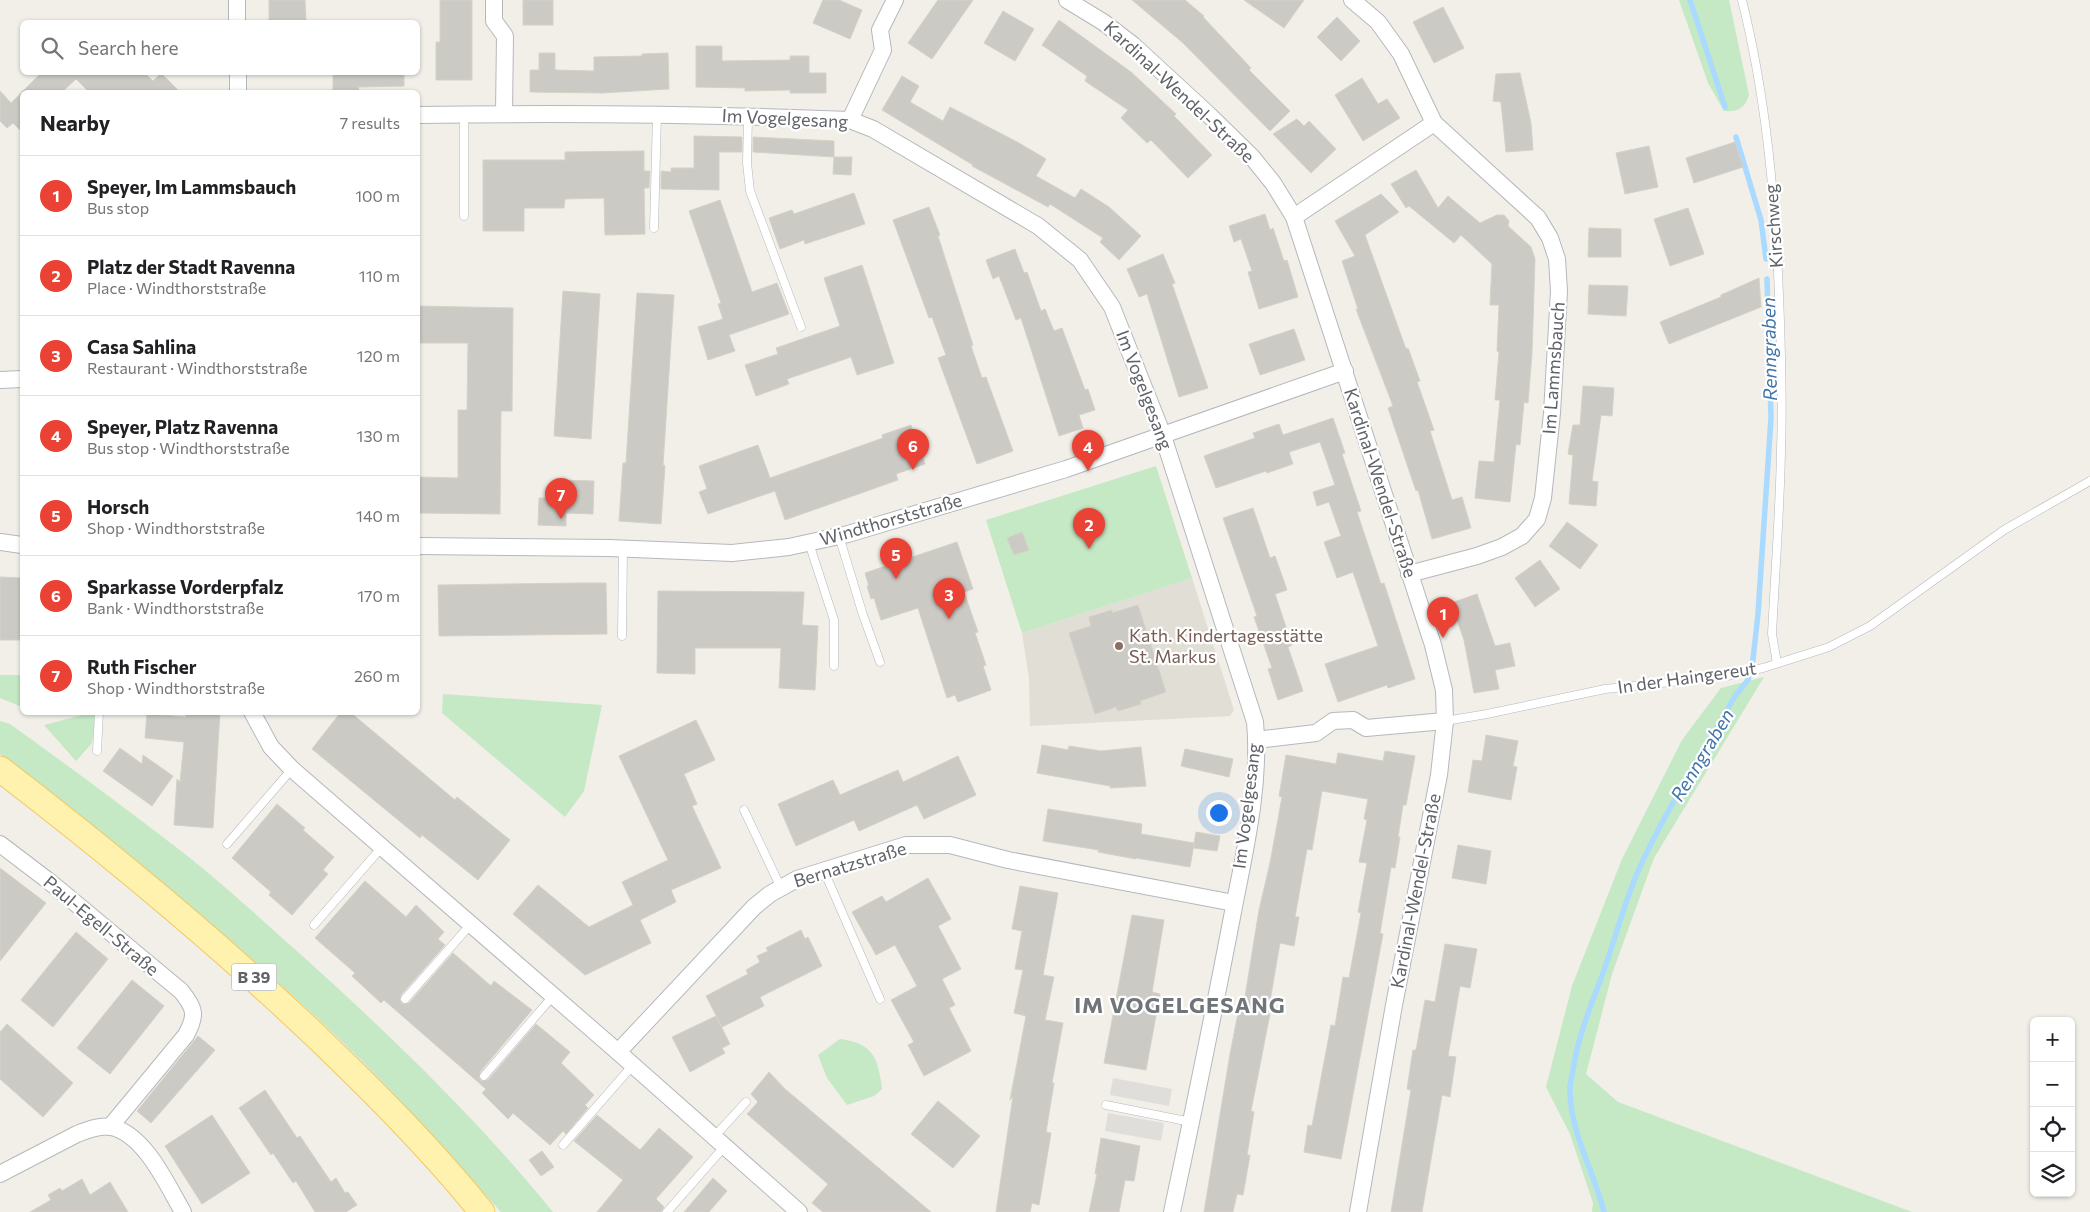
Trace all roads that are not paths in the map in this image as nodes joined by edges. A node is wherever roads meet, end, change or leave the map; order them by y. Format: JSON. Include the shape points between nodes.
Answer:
{"nodes":[{"id":1,"x":237,"y":0,"type":"edge"},
{"id":2,"x":494,"y":0,"type":"edge"},
{"id":3,"x":895,"y":0,"type":"edge"},
{"id":4,"x":1067,"y":0,"type":"edge"},
{"id":5,"x":1352,"y":0,"type":"edge"},
{"id":6,"x":1742,"y":0,"type":"edge"},
{"id":7,"x":237,"y":20,"type":"edge"},
{"id":8,"x":238,"y":75,"type":"edge"},
{"id":9,"x":238,"y":90,"type":"edge"},
{"id":10,"x":504,"y":113,"type":"junction"},
{"id":11,"x":464,"y":114,"type":"junction"},
{"id":12,"x":657,"y":114,"type":"junction"},
{"id":13,"x":420,"y":115,"type":"edge"},
{"id":14,"x":748,"y":116,"type":"junction"},
{"id":15,"x":850,"y":120,"type":"junction"},
{"id":16,"x":1434,"y":123,"type":"junction"},
{"id":17,"x":464,"y":216,"type":"dead end"},
{"id":18,"x":1294,"y":217,"type":"junction"},
{"id":19,"x":654,"y":228,"type":"dead end"},
{"id":20,"x":801,"y":326,"type":"dead end"},
{"id":21,"x":1345,"y":370,"type":"junction"},
{"id":22,"x":20,"y":379,"type":"edge"},
{"id":23,"x":0,"y":380,"type":"edge"},
{"id":24,"x":1162,"y":433,"type":"junction"},
{"id":25,"x":2090,"y":482,"type":"edge"},
{"id":26,"x":839,"y":536,"type":"junction"},
{"id":27,"x":0,"y":542,"type":"edge"},
{"id":28,"x":810,"y":543,"type":"junction"},
{"id":29,"x":20,"y":545,"type":"edge"},
{"id":30,"x":420,"y":546,"type":"edge"},
{"id":31,"x":623,"y":550,"type":"junction"},
{"id":32,"x":1409,"y":574,"type":"junction"},
{"id":33,"x":622,"y":636,"type":"dead end"},
{"id":34,"x":880,"y":662,"type":"dead end"},
{"id":35,"x":1778,"y":663,"type":"junction"},
{"id":36,"x":834,"y":666,"type":"dead end"},
{"id":37,"x":99,"y":715,"type":"edge"},
{"id":38,"x":254,"y":715,"type":"edge"},
{"id":39,"x":1445,"y":721,"type":"junction"},
{"id":40,"x":1256,"y":740,"type":"junction"},
{"id":41,"x":97,"y":751,"type":"dead end"},
{"id":42,"x":292,"y":768,"type":"junction"},
{"id":43,"x":0,"y":769,"type":"edge"},
{"id":44,"x":744,"y":810,"type":"dead end"},
{"id":45,"x":0,"y":844,"type":"edge"},
{"id":46,"x":228,"y":844,"type":"dead end"},
{"id":47,"x":382,"y":847,"type":"junction"},
{"id":48,"x":824,"y":871,"type":"junction"},
{"id":49,"x":781,"y":888,"type":"junction"},
{"id":50,"x":1234,"y":903,"type":"junction"},
{"id":51,"x":471,"y":924,"type":"junction"},
{"id":52,"x":314,"y":925,"type":"dead end"},
{"id":53,"x":553,"y":996,"type":"junction"},
{"id":54,"x":405,"y":999,"type":"dead end"},
{"id":55,"x":880,"y":999,"type":"dead end"},
{"id":56,"x":618,"y":1052,"type":"junction"},
{"id":57,"x":633,"y":1065,"type":"junction"},
{"id":58,"x":484,"y":1076,"type":"dead end"},
{"id":59,"x":746,"y":1102,"type":"dead end"},
{"id":60,"x":1106,"y":1105,"type":"dead end"},
{"id":61,"x":1191,"y":1122,"type":"junction"},
{"id":62,"x":110,"y":1127,"type":"junction"},
{"id":63,"x":719,"y":1142,"type":"junction"},
{"id":64,"x":563,"y":1145,"type":"dead end"},
{"id":65,"x":0,"y":1174,"type":"edge"},
{"id":66,"x":182,"y":1212,"type":"edge"},
{"id":67,"x":482,"y":1212,"type":"edge"},
{"id":68,"x":667,"y":1212,"type":"edge"},
{"id":69,"x":799,"y":1212,"type":"edge"},
{"id":70,"x":1172,"y":1212,"type":"edge"},
{"id":71,"x":1358,"y":1212,"type":"edge"}],
"edges":[{"from":1,"to":7,"type":"street"},
{"from":2,"to":10,"type":"street","via":[[494,21],[505,36]]},
{"from":3,"to":15,"type":"street","via":[[880,30],[883,50]]},
{"from":4,"to":18,"type":"street","name":"Kardinal-Wendel-Straße","via":[[1104,22],[1133,45],[1208,114],[1252,157]]},
{"from":5,"to":16,"type":"street","name":"Im Lammsbauch","via":[[1378,22],[1401,54]]},
{"from":6,"to":35,"type":"lane","name":"Kirschweg","via":[[1767,139],[1775,216],[1782,449],[1772,634]]},
{"from":8,"to":9,"type":"street"},
{"from":10,"to":11,"type":"street","name":"Im Vogelgesang"},
{"from":10,"to":12,"type":"street","name":"Im Vogelgesang"},
{"from":11,"to":13,"type":"street","name":"Im Vogelgesang"},
{"from":11,"to":17,"type":"lane"},
{"from":12,"to":14,"type":"street","name":"Im Vogelgesang"},
{"from":12,"to":19,"type":"lane"},
{"from":14,"to":15,"type":"street","name":"Im Vogelgesang"},
{"from":14,"to":20,"type":"lane","via":[[750,191]]},
{"from":15,"to":24,"type":"street","name":"Im Vogelgesang","via":[[881,134],[1038,226],[1080,260],[1112,307]]},
{"from":16,"to":18,"type":"street"},
{"from":16,"to":32,"type":"street","name":"Im Lammsbauch","via":[[1538,218],[1557,258],[1559,292],[1552,413],[1543,498],[1537,519],[1522,536],[1502,547]]},
{"from":18,"to":21,"type":"street","name":"Kardinal-Wendel-Straße"},
{"from":21,"to":24,"type":"street","name":"Windthorststraße"},
{"from":21,"to":32,"type":"street","name":"Kardinal-Wendel-Straße"},
{"from":22,"to":23,"type":"street"},
{"from":24,"to":26,"type":"street","name":"Windthorststraße","via":[[1066,469]]},
{"from":24,"to":40,"type":"street","name":"Im Vogelgesang","via":[[1255,722]]},
{"from":25,"to":35,"type":"lane","name":"In der Haingereut","via":[[2004,530],[1870,626],[1829,647]]},
{"from":26,"to":28,"type":"street","name":"Windthorststraße"},
{"from":26,"to":34,"type":"lane"},
{"from":27,"to":29,"type":"street"},
{"from":28,"to":31,"type":"street","name":"Windthorststraße","via":[[732,553]]},
{"from":28,"to":36,"type":"lane","via":[[834,620]]},
{"from":30,"to":31,"type":"street","name":"Windthorststraße"},
{"from":31,"to":33,"type":"lane"},
{"from":32,"to":39,"type":"street","name":"Kardinal-Wendel-Straße","via":[[1433,645],[1444,690]]},
{"from":35,"to":39,"type":"lane","name":"In der Haingereut","via":[[1727,676],[1605,689]]},
{"from":37,"to":41,"type":"lane"},
{"from":38,"to":42,"type":"street","via":[[271,747]]},
{"from":39,"to":40,"type":"street","via":[[1366,728],[1353,720],[1332,722],[1316,733]]},
{"from":39,"to":71,"type":"street","name":"Kardinal-Wendel-Straße","via":[[1439,775]]},
{"from":40,"to":50,"type":"street","name":"Im Vogelgesang","via":[[1249,820]]},
{"from":42,"to":46,"type":"lane"},
{"from":42,"to":47,"type":"street"},
{"from":43,"to":67,"type":"main road","number":"B 39","via":[[138,877],[251,974],[378,1095]]},
{"from":44,"to":49,"type":"lane"},
{"from":45,"to":62,"type":"street","name":"Paul-Egell-Straße","via":[[181,991],[191,1004],[194,1014],[186,1035]]},
{"from":47,"to":51,"type":"street"},
{"from":47,"to":52,"type":"lane"},
{"from":48,"to":49,"type":"street","name":"Bernatzstraße"},
{"from":48,"to":50,"type":"street","name":"Bernatzstraße","via":[[906,845],[950,845],[1008,860]]},
{"from":48,"to":55,"type":"lane"},
{"from":49,"to":56,"type":"street","name":"Bernatzstraße","via":[[754,907]]},
{"from":50,"to":61,"type":"street","name":"Im Vogelgesang"},
{"from":51,"to":53,"type":"street"},
{"from":51,"to":54,"type":"lane"},
{"from":53,"to":56,"type":"street"},
{"from":53,"to":58,"type":"lane"},
{"from":56,"to":57,"type":"street"},
{"from":57,"to":63,"type":"street"},
{"from":57,"to":64,"type":"lane"},
{"from":59,"to":63,"type":"lane"},
{"from":60,"to":61,"type":"lane"},
{"from":61,"to":70,"type":"street","name":"Im Vogelgesang"},
{"from":62,"to":65,"type":"street","via":[[77,1134]]},
{"from":62,"to":66,"type":"street","via":[[134,1139],[143,1149]]},
{"from":63,"to":68,"type":"lane"},
{"from":63,"to":69,"type":"street"}]}
